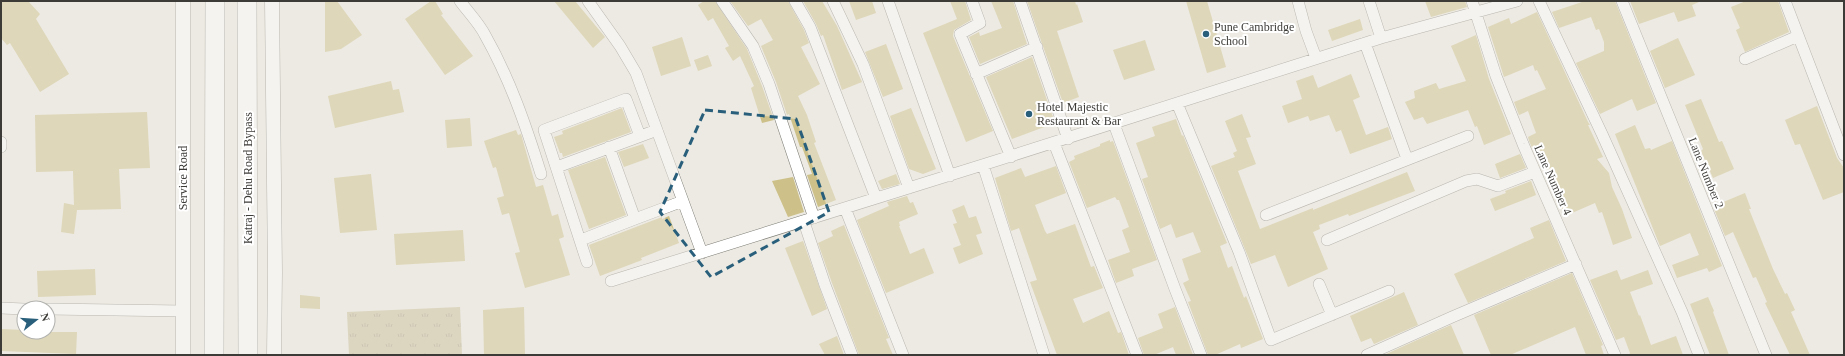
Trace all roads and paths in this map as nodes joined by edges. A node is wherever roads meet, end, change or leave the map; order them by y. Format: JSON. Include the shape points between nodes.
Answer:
{"nodes":[{"id":1,"x":183,"y":1,"type":"edge"},
{"id":2,"x":215,"y":1,"type":"edge"},
{"id":3,"x":247,"y":1,"type":"edge"},
{"id":4,"x":272,"y":1,"type":"edge"},
{"id":5,"x":460,"y":1,"type":"edge"},
{"id":6,"x":588,"y":1,"type":"edge"},
{"id":7,"x":722,"y":1,"type":"edge"},
{"id":8,"x":795,"y":1,"type":"edge"},
{"id":9,"x":833,"y":1,"type":"edge"},
{"id":10,"x":888,"y":1,"type":"edge"},
{"id":11,"x":972,"y":1,"type":"edge"},
{"id":12,"x":1020,"y":1,"type":"edge"},
{"id":13,"x":1298,"y":1,"type":"edge"},
{"id":14,"x":1369,"y":1,"type":"edge"},
{"id":15,"x":1472,"y":1,"type":"edge"},
{"id":16,"x":1517,"y":1,"type":"edge"},
{"id":17,"x":1539,"y":1,"type":"edge"},
{"id":18,"x":1622,"y":1,"type":"edge"},
{"id":19,"x":1786,"y":1,"type":"edge"},
{"id":20,"x":1476,"y":12,"type":"junction"},
{"id":21,"x":1798,"y":36,"type":"junction"},
{"id":22,"x":1381,"y":38,"type":"junction"},
{"id":23,"x":1365,"y":43,"type":"junction"},
{"id":24,"x":1037,"y":47,"type":"junction"},
{"id":25,"x":1316,"y":58,"type":"junction"},
{"id":26,"x":1745,"y":60,"type":"dead end"},
{"id":27,"x":976,"y":74,"type":"junction"},
{"id":28,"x":1176,"y":103,"type":"junction"},
{"id":29,"x":1114,"y":124,"type":"junction"},
{"id":30,"x":657,"y":130,"type":"junction"},
{"id":31,"x":640,"y":136,"type":"junction"},
{"id":32,"x":1468,"y":136,"type":"dead end"},
{"id":33,"x":1068,"y":139,"type":"junction"},
{"id":34,"x":1,"y":142,"type":"edge"},
{"id":35,"x":1054,"y":143,"type":"junction"},
{"id":36,"x":1,"y":147,"type":"edge"},
{"id":37,"x":610,"y":147,"type":"junction"},
{"id":38,"x":1844,"y":155,"type":"edge"},
{"id":39,"x":1011,"y":157,"type":"junction"},
{"id":40,"x":1407,"y":159,"type":"junction"},
{"id":41,"x":983,"y":165,"type":"junction"},
{"id":42,"x":557,"y":167,"type":"junction"},
{"id":43,"x":1536,"y":172,"type":"junction"},
{"id":44,"x":541,"y":174,"type":"dead end"},
{"id":45,"x":950,"y":176,"type":"junction"},
{"id":46,"x":909,"y":188,"type":"junction"},
{"id":47,"x":876,"y":198,"type":"junction"},
{"id":48,"x":683,"y":201,"type":"junction"},
{"id":49,"x":845,"y":208,"type":"junction"},
{"id":50,"x":1266,"y":215,"type":"dead end"},
{"id":51,"x":814,"y":218,"type":"junction"},
{"id":52,"x":635,"y":219,"type":"junction"},
{"id":53,"x":804,"y":222,"type":"junction"},
{"id":54,"x":581,"y":240,"type":"junction"},
{"id":55,"x":1328,"y":240,"type":"dead end"},
{"id":56,"x":702,"y":253,"type":"junction"},
{"id":57,"x":587,"y":262,"type":"dead end"},
{"id":58,"x":1576,"y":264,"type":"junction"},
{"id":59,"x":611,"y":281,"type":"dead end"},
{"id":60,"x":1319,"y":284,"type":"dead end"},
{"id":61,"x":1389,"y":291,"type":"dead end"},
{"id":62,"x":1,"y":308,"type":"edge"},
{"id":63,"x":16,"y":309,"type":"edge"},
{"id":64,"x":56,"y":309,"type":"edge"},
{"id":65,"x":184,"y":311,"type":"junction"},
{"id":66,"x":1332,"y":315,"type":"junction"},
{"id":67,"x":183,"y":355,"type":"edge"},
{"id":68,"x":214,"y":355,"type":"edge"},
{"id":69,"x":248,"y":355,"type":"edge"},
{"id":70,"x":274,"y":355,"type":"edge"},
{"id":71,"x":852,"y":355,"type":"edge"},
{"id":72,"x":902,"y":355,"type":"edge"},
{"id":73,"x":1044,"y":355,"type":"edge"},
{"id":74,"x":1137,"y":355,"type":"edge"},
{"id":75,"x":1201,"y":355,"type":"edge"},
{"id":76,"x":1367,"y":355,"type":"edge"},
{"id":77,"x":1615,"y":355,"type":"edge"},
{"id":78,"x":1699,"y":355,"type":"edge"},
{"id":79,"x":1766,"y":355,"type":"edge"}],
"edges":[{"from":1,"to":65,"type":"street","name":"Service Road"},
{"from":2,"to":68,"type":"highway"},
{"from":3,"to":69,"type":"highway","name":"Katraj - Dehu Road Bypass"},
{"from":4,"to":70,"type":"street"},
{"from":5,"to":44,"type":"street","via":[[485,34],[506,77],[522,113]]},
{"from":6,"to":30,"type":"street","via":[[636,73]]},
{"from":7,"to":51,"type":"street","via":[[753,46],[769,84]]},
{"from":8,"to":47,"type":"street","via":[[810,27]]},
{"from":9,"to":46,"type":"street","via":[[863,64]]},
{"from":10,"to":45,"type":"street"},
{"from":11,"to":27,"type":"street","via":[[980,23],[960,34]]},
{"from":12,"to":24,"type":"street"},
{"from":13,"to":25,"type":"street"},
{"from":14,"to":22,"type":"street"},
{"from":15,"to":20,"type":"street","name":"Lane Number 4"},
{"from":16,"to":20,"type":"street"},
{"from":17,"to":78,"type":"street","via":[[1602,134]]},
{"from":18,"to":79,"type":"street","name":"Lane Number 2"},
{"from":19,"to":21,"type":"street"},
{"from":20,"to":22,"type":"street"},
{"from":20,"to":43,"type":"street","name":"Lane Number 4","via":[[1496,76]]},
{"from":21,"to":26,"type":"street"},
{"from":21,"to":38,"type":"street"},
{"from":22,"to":23,"type":"street"},
{"from":23,"to":25,"type":"street"},
{"from":23,"to":40,"type":"street"},
{"from":24,"to":27,"type":"street"},
{"from":24,"to":33,"type":"street"},
{"from":25,"to":28,"type":"street"},
{"from":27,"to":39,"type":"street"},
{"from":28,"to":29,"type":"street"},
{"from":28,"to":66,"type":"street","via":[[1239,252],[1271,340]]},
{"from":29,"to":33,"type":"street"},
{"from":29,"to":75,"type":"street"},
{"from":30,"to":31,"type":"street"},
{"from":30,"to":48,"type":"street"},
{"from":31,"to":37,"type":"street"},
{"from":31,"to":42,"type":"street","via":[[626,99],[544,130]]},
{"from":32,"to":40,"type":"street"},
{"from":33,"to":35,"type":"street"},
{"from":34,"to":36,"type":"street"},
{"from":35,"to":39,"type":"street"},
{"from":35,"to":74,"type":"street"},
{"from":37,"to":42,"type":"street"},
{"from":37,"to":52,"type":"street"},
{"from":39,"to":41,"type":"street"},
{"from":40,"to":50,"type":"street"},
{"from":41,"to":45,"type":"street"},
{"from":41,"to":73,"type":"street"},
{"from":42,"to":54,"type":"street"},
{"from":43,"to":55,"type":"street","via":[[1498,186],[1477,179],[1466,181]]},
{"from":43,"to":58,"type":"street","name":"Lane Number 4"},
{"from":45,"to":46,"type":"street"},
{"from":46,"to":47,"type":"street"},
{"from":47,"to":49,"type":"street"},
{"from":48,"to":52,"type":"street"},
{"from":48,"to":56,"type":"street"},
{"from":49,"to":51,"type":"street"},
{"from":49,"to":72,"type":"street"},
{"from":51,"to":53,"type":"street"},
{"from":52,"to":54,"type":"street"},
{"from":53,"to":56,"type":"street"},
{"from":53,"to":71,"type":"street"},
{"from":54,"to":57,"type":"street"},
{"from":56,"to":59,"type":"street"},
{"from":58,"to":76,"type":"street"},
{"from":58,"to":77,"type":"street","name":"Lane Number 4"},
{"from":60,"to":66,"type":"street"},
{"from":61,"to":66,"type":"street"},
{"from":62,"to":63,"type":"street"},
{"from":64,"to":65,"type":"street"},
{"from":65,"to":67,"type":"street","name":"Service Road"}]}
